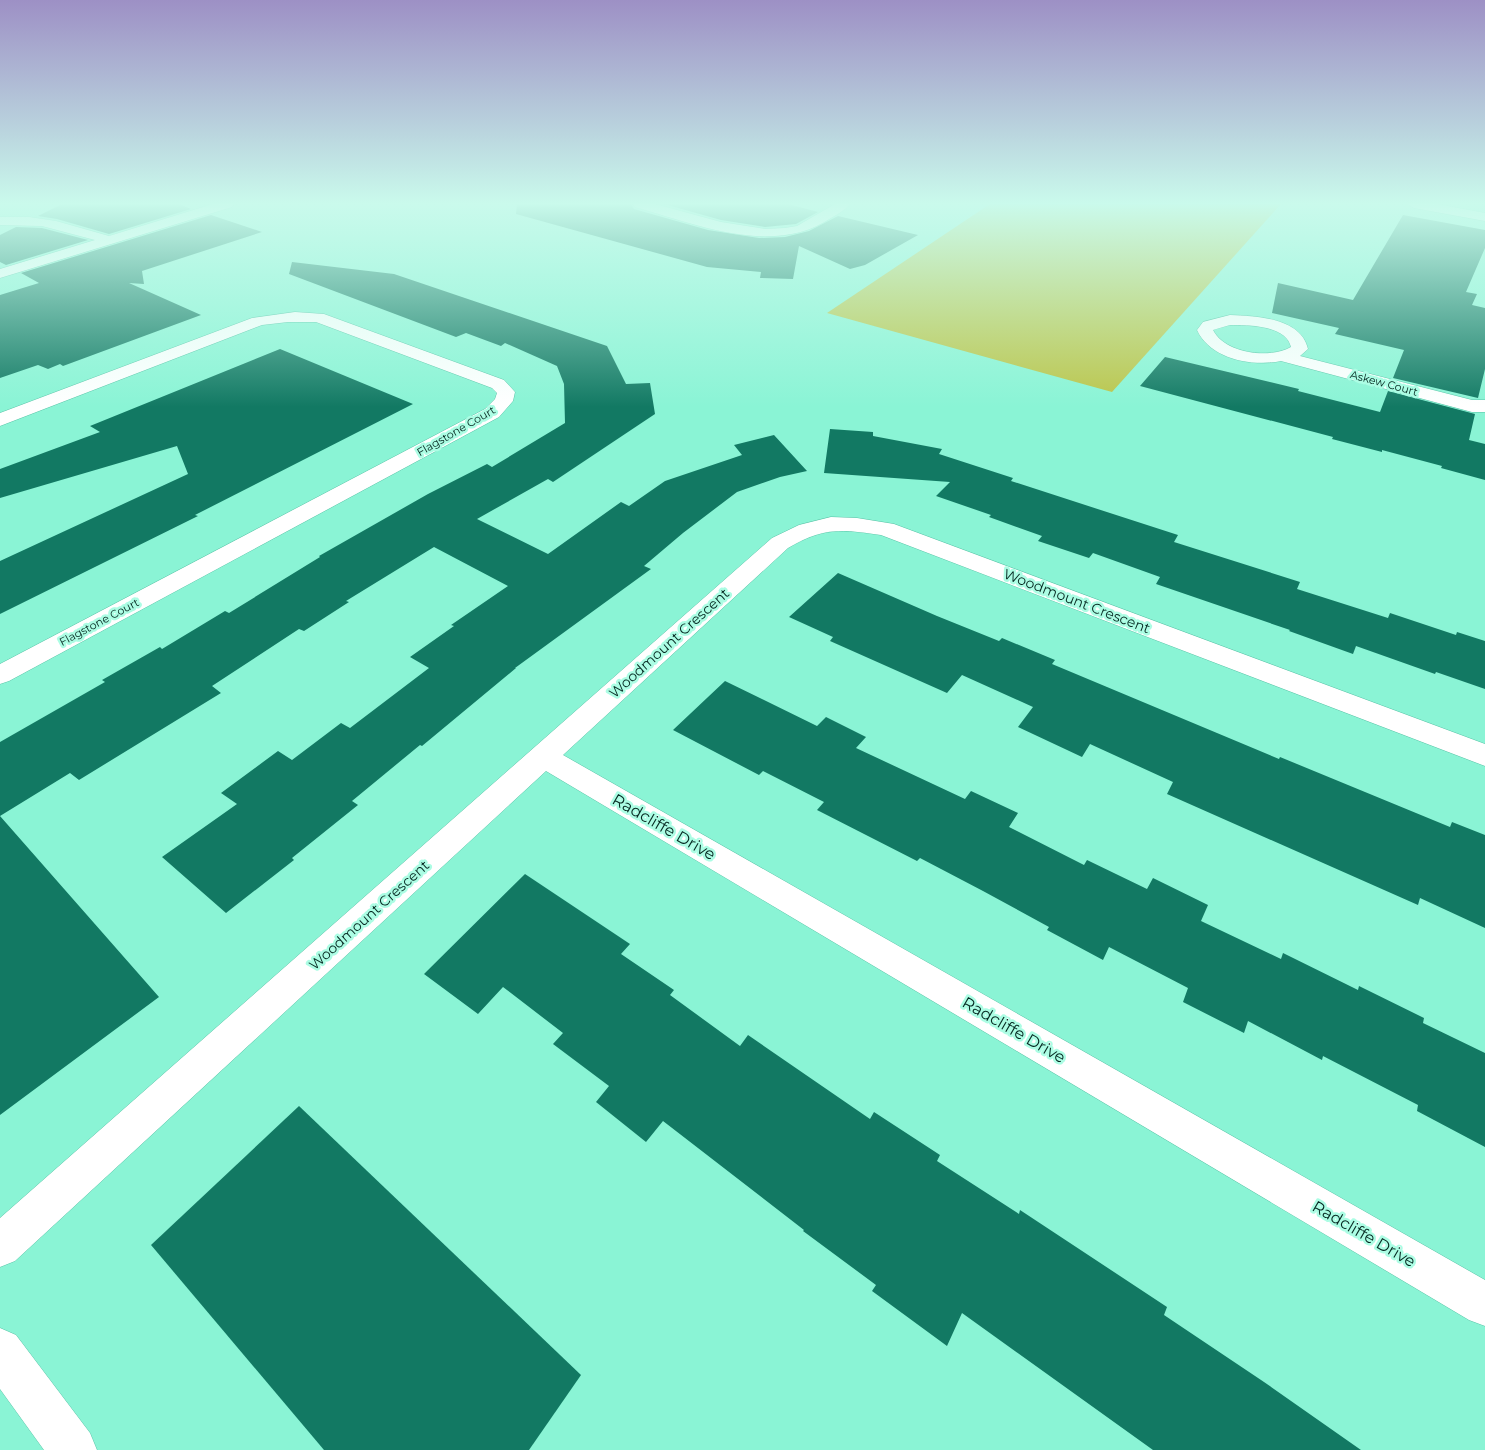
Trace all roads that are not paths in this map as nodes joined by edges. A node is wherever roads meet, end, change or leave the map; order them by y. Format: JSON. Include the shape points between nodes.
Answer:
{"nodes":[{"id":1,"x":1284,"y":357,"type":"junction"},
{"id":2,"x":1485,"y":406,"type":"edge"},
{"id":3,"x":0,"y":420,"type":"edge"},
{"id":4,"x":0,"y":675,"type":"edge"},
{"id":5,"x":1485,"y":755,"type":"edge"},
{"id":6,"x":544,"y":756,"type":"junction"},
{"id":7,"x":0,"y":1246,"type":"edge"},
{"id":8,"x":1485,"y":1304,"type":"edge"},
{"id":9,"x":0,"y":1351,"type":"edge"},
{"id":10,"x":73,"y":1450,"type":"edge"}],
"edges":[{"from":1,"to":1,"type":"street","name":"Askew Court","via":[[1300,349],[1300,343],[1296,337],[1274,326],[1230,320],[1209,325],[1205,330],[1212,343],[1238,354]]},
{"from":1,"to":2,"type":"street","name":"Askew Court","via":[[1472,406]]},
{"from":3,"to":4,"type":"street","name":"Flagstone Court","via":[[258,321],[300,315],[318,317],[498,384],[506,392],[504,401],[492,413]]},
{"from":5,"to":6,"type":"street","name":"Woodmount Crescent","via":[[886,529],[850,523],[823,524],[798,531],[780,543]]},
{"from":6,"to":7,"type":"street","name":"Woodmount Crescent"},
{"from":6,"to":8,"type":"street","name":"Radcliffe Drive"},
{"from":9,"to":10,"type":"street"}]}
